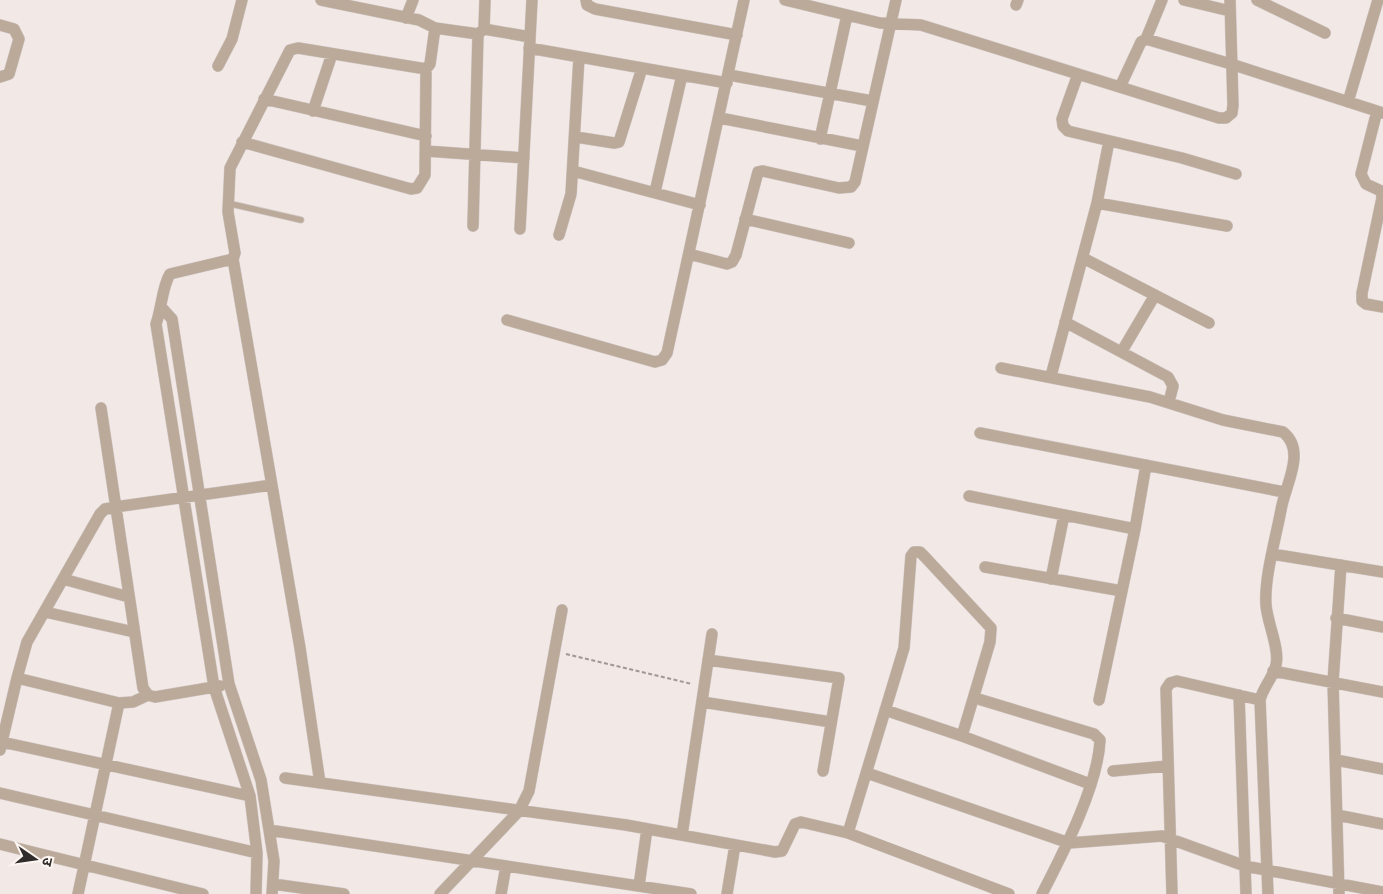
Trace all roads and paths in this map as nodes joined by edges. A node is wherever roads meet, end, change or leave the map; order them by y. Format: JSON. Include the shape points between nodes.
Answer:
{"nodes":[{"id":1,"x":242,"y":0,"type":"edge"},
{"id":2,"x":321,"y":0,"type":"edge"},
{"id":3,"x":413,"y":0,"type":"edge"},
{"id":4,"x":485,"y":0,"type":"edge"},
{"id":5,"x":532,"y":0,"type":"edge"},
{"id":6,"x":586,"y":0,"type":"edge"},
{"id":7,"x":744,"y":0,"type":"edge"},
{"id":8,"x":785,"y":0,"type":"edge"},
{"id":9,"x":896,"y":0,"type":"edge"},
{"id":10,"x":1162,"y":0,"type":"edge"},
{"id":11,"x":1184,"y":0,"type":"edge"},
{"id":12,"x":1257,"y":0,"type":"edge"},
{"id":13,"x":1378,"y":0,"type":"edge"},
{"id":14,"x":362,"y":4,"type":"edge"},
{"id":15,"x":814,"y":4,"type":"edge"},
{"id":16,"x":1230,"y":6,"type":"edge"},
{"id":17,"x":847,"y":15,"type":"junction"},
{"id":18,"x":406,"y":18,"type":"junction"},
{"id":19,"x":889,"y":24,"type":"junction"},
{"id":20,"x":0,"y":25,"type":"edge"},
{"id":21,"x":435,"y":28,"type":"junction"},
{"id":22,"x":481,"y":32,"type":"junction"},
{"id":23,"x":1325,"y":33,"type":"dead end"},
{"id":24,"x":737,"y":35,"type":"junction"},
{"id":25,"x":1146,"y":39,"type":"junction"},
{"id":26,"x":530,"y":42,"type":"junction"},
{"id":27,"x":332,"y":54,"type":"junction"},
{"id":28,"x":579,"y":56,"type":"junction"},
{"id":29,"x":1231,"y":64,"type":"junction"},
{"id":30,"x":218,"y":66,"type":"dead end"},
{"id":31,"x":642,"y":68,"type":"junction"},
{"id":32,"x":426,"y":69,"type":"junction"},
{"id":33,"x":1078,"y":74,"type":"junction"},
{"id":34,"x":682,"y":75,"type":"junction"},
{"id":35,"x":0,"y":77,"type":"edge"},
{"id":36,"x":728,"y":79,"type":"junction"},
{"id":37,"x":1120,"y":87,"type":"junction"},
{"id":38,"x":830,"y":94,"type":"junction"},
{"id":39,"x":264,"y":99,"type":"junction"},
{"id":40,"x":872,"y":101,"type":"junction"},
{"id":41,"x":1348,"y":102,"type":"junction"},
{"id":42,"x":313,"y":110,"type":"junction"},
{"id":43,"x":1380,"y":112,"type":"edge"},
{"id":44,"x":720,"y":118,"type":"junction"},
{"id":45,"x":426,"y":136,"type":"junction"},
{"id":46,"x":576,"y":137,"type":"junction"},
{"id":47,"x":820,"y":139,"type":"junction"},
{"id":48,"x":1110,"y":141,"type":"junction"},
{"id":49,"x":242,"y":142,"type":"junction"},
{"id":50,"x":862,"y":146,"type":"junction"},
{"id":51,"x":426,"y":151,"type":"junction"},
{"id":52,"x":476,"y":155,"type":"junction"},
{"id":53,"x":524,"y":158,"type":"junction"},
{"id":54,"x":573,"y":171,"type":"junction"},
{"id":55,"x":1236,"y":174,"type":"dead end"},
{"id":56,"x":655,"y":192,"type":"junction"},
{"id":57,"x":227,"y":203,"type":"junction"},
{"id":58,"x":1097,"y":203,"type":"junction"},
{"id":59,"x":700,"y":205,"type":"junction"},
{"id":60,"x":301,"y":220,"type":"dead end"},
{"id":61,"x":745,"y":220,"type":"junction"},
{"id":62,"x":473,"y":226,"type":"dead end"},
{"id":63,"x":1227,"y":226,"type":"dead end"},
{"id":64,"x":520,"y":229,"type":"dead end"},
{"id":65,"x":558,"y":235,"type":"dead end"},
{"id":66,"x":849,"y":244,"type":"dead end"},
{"id":67,"x":689,"y":254,"type":"junction"},
{"id":68,"x":1083,"y":258,"type":"junction"},
{"id":69,"x":233,"y":259,"type":"junction"},
{"id":70,"x":1155,"y":295,"type":"junction"},
{"id":71,"x":1383,"y":307,"type":"edge"},
{"id":72,"x":162,"y":308,"type":"junction"},
{"id":73,"x":507,"y":320,"type":"dead end"},
{"id":74,"x":1065,"y":322,"type":"junction"},
{"id":75,"x":1209,"y":323,"type":"dead end"},
{"id":76,"x":1122,"y":351,"type":"junction"},
{"id":77,"x":1001,"y":368,"type":"dead end"},
{"id":78,"x":1051,"y":376,"type":"junction"},
{"id":79,"x":1169,"y":402,"type":"junction"},
{"id":80,"x":100,"y":408,"type":"dead end"},
{"id":81,"x":980,"y":433,"type":"dead end"},
{"id":82,"x":1146,"y":465,"type":"junction"},
{"id":83,"x":272,"y":485,"type":"junction"},
{"id":84,"x":1284,"y":492,"type":"junction"},
{"id":85,"x":199,"y":495,"type":"junction"},
{"id":86,"x":969,"y":496,"type":"dead end"},
{"id":87,"x":182,"y":497,"type":"junction"},
{"id":88,"x":115,"y":507,"type":"junction"},
{"id":89,"x":1064,"y":515,"type":"junction"},
{"id":90,"x":1135,"y":529,"type":"junction"},
{"id":91,"x":1272,"y":554,"type":"junction"},
{"id":92,"x":1341,"y":565,"type":"junction"},
{"id":93,"x":985,"y":567,"type":"dead end"},
{"id":94,"x":1383,"y":572,"type":"edge"},
{"id":95,"x":1050,"y":578,"type":"junction"},
{"id":96,"x":63,"y":579,"type":"junction"},
{"id":97,"x":1122,"y":591,"type":"junction"},
{"id":98,"x":129,"y":596,"type":"junction"},
{"id":99,"x":562,"y":610,"type":"dead end"},
{"id":100,"x":44,"y":612,"type":"junction"},
{"id":101,"x":1336,"y":618,"type":"junction"},
{"id":102,"x":1383,"y":627,"type":"edge"},
{"id":103,"x":134,"y":632,"type":"junction"},
{"id":104,"x":712,"y":634,"type":"dead end"},
{"id":105,"x":555,"y":652,"type":"junction"},
{"id":106,"x":708,"y":660,"type":"junction"},
{"id":107,"x":1273,"y":671,"type":"junction"},
{"id":108,"x":17,"y":678,"type":"junction"},
{"id":109,"x":1333,"y":682,"type":"junction"},
{"id":110,"x":229,"y":684,"type":"junction"},
{"id":111,"x":704,"y":686,"type":"junction"},
{"id":112,"x":214,"y":687,"type":"junction"},
{"id":113,"x":1383,"y":692,"type":"edge"},
{"id":114,"x":148,"y":695,"type":"junction"},
{"id":115,"x":1239,"y":695,"type":"junction"},
{"id":116,"x":975,"y":698,"type":"junction"},
{"id":117,"x":1099,"y":700,"type":"dead end"},
{"id":118,"x":1260,"y":700,"type":"junction"},
{"id":119,"x":702,"y":702,"type":"junction"},
{"id":120,"x":119,"y":703,"type":"junction"},
{"id":121,"x":885,"y":710,"type":"junction"},
{"id":122,"x":831,"y":722,"type":"junction"},
{"id":123,"x":962,"y":736,"type":"junction"},
{"id":124,"x":1,"y":746,"type":"edge"},
{"id":125,"x":1336,"y":760,"type":"junction"},
{"id":126,"x":105,"y":766,"type":"junction"},
{"id":127,"x":1168,"y":766,"type":"junction"},
{"id":128,"x":1383,"y":769,"type":"edge"},
{"id":129,"x":823,"y":771,"type":"dead end"},
{"id":130,"x":1113,"y":771,"type":"dead end"},
{"id":131,"x":867,"y":773,"type":"junction"},
{"id":132,"x":285,"y":778,"type":"dead end"},
{"id":133,"x":320,"y":783,"type":"junction"},
{"id":134,"x":1090,"y":784,"type":"junction"},
{"id":135,"x":0,"y":793,"type":"edge"},
{"id":136,"x":250,"y":796,"type":"junction"},
{"id":137,"x":519,"y":811,"type":"junction"},
{"id":138,"x":95,"y":814,"type":"junction"},
{"id":139,"x":1337,"y":816,"type":"junction"},
{"id":140,"x":1383,"y":824,"type":"edge"},
{"id":141,"x":647,"y":829,"type":"junction"},
{"id":142,"x":269,"y":830,"type":"junction"},
{"id":143,"x":848,"y":833,"type":"junction"},
{"id":144,"x":682,"y":835,"type":"junction"},
{"id":145,"x":1170,"y":838,"type":"junction"},
{"id":146,"x":1069,"y":843,"type":"junction"},
{"id":147,"x":0,"y":844,"type":"edge"},
{"id":148,"x":735,"y":845,"type":"junction"},
{"id":149,"x":257,"y":853,"type":"junction"},
{"id":150,"x":473,"y":861,"type":"junction"},
{"id":151,"x":85,"y":865,"type":"junction"},
{"id":152,"x":506,"y":866,"type":"junction"},
{"id":153,"x":1245,"y":866,"type":"junction"},
{"id":154,"x":1266,"y":870,"type":"junction"},
{"id":155,"x":638,"y":886,"type":"junction"},
{"id":156,"x":1338,"y":888,"type":"edge"},
{"id":157,"x":273,"y":889,"type":"edge"},
{"id":158,"x":1383,"y":892,"type":"edge"},
{"id":159,"x":78,"y":894,"type":"edge"},
{"id":160,"x":203,"y":894,"type":"edge"},
{"id":161,"x":256,"y":894,"type":"edge"},
{"id":162,"x":344,"y":894,"type":"edge"},
{"id":163,"x":440,"y":894,"type":"edge"},
{"id":164,"x":501,"y":894,"type":"edge"},
{"id":165,"x":691,"y":894,"type":"edge"},
{"id":166,"x":727,"y":894,"type":"edge"},
{"id":167,"x":1009,"y":894,"type":"edge"},
{"id":168,"x":1042,"y":894,"type":"edge"},
{"id":169,"x":1172,"y":894,"type":"edge"},
{"id":170,"x":1246,"y":894,"type":"edge"},
{"id":171,"x":1268,"y":894,"type":"edge"}],
"edges":[{"from":1,"to":30,"type":"street","via":[[232,39]]},
{"from":2,"to":14,"type":"street"},
{"from":3,"to":18,"type":"street"},
{"from":4,"to":22,"type":"street"},
{"from":5,"to":26,"type":"street"},
{"from":6,"to":24,"type":"street","via":[[587,5],[595,9]]},
{"from":7,"to":24,"type":"street"},
{"from":8,"to":15,"type":"street"},
{"from":9,"to":19,"type":"street"},
{"from":10,"to":25,"type":"street"},
{"from":11,"to":16,"type":"street"},
{"from":12,"to":23,"type":"street"},
{"from":13,"to":41,"type":"street"},
{"from":14,"to":18,"type":"street"},
{"from":15,"to":17,"type":"street"},
{"from":16,"to":29,"type":"street"},
{"from":17,"to":19,"type":"street"},
{"from":17,"to":38,"type":"street"},
{"from":18,"to":21,"type":"street","via":[[427,22]]},
{"from":19,"to":33,"type":"street","via":[[921,25]]},
{"from":19,"to":40,"type":"street"},
{"from":20,"to":35,"type":"street","via":[[14,29],[19,39],[12,68]]},
{"from":21,"to":22,"type":"street"},
{"from":21,"to":32,"type":"street","via":[[430,64]]},
{"from":22,"to":26,"type":"street"},
{"from":22,"to":52,"type":"street"},
{"from":24,"to":36,"type":"street"},
{"from":25,"to":29,"type":"street"},
{"from":25,"to":37,"type":"street","via":[[1141,42]]},
{"from":26,"to":28,"type":"street"},
{"from":26,"to":53,"type":"street"},
{"from":27,"to":32,"type":"street"},
{"from":27,"to":39,"type":"street","via":[[298,48],[290,50]]},
{"from":27,"to":42,"type":"street"},
{"from":28,"to":31,"type":"street"},
{"from":28,"to":46,"type":"street"},
{"from":29,"to":37,"type":"street","via":[[1233,105],[1226,118]]},
{"from":29,"to":41,"type":"street"},
{"from":31,"to":34,"type":"street"},
{"from":31,"to":46,"type":"street","via":[[619,142]]},
{"from":32,"to":45,"type":"street"},
{"from":33,"to":37,"type":"street"},
{"from":33,"to":48,"type":"street","via":[[1062,119],[1063,126]]},
{"from":34,"to":36,"type":"street"},
{"from":34,"to":56,"type":"street"},
{"from":36,"to":38,"type":"street"},
{"from":36,"to":44,"type":"street"},
{"from":38,"to":40,"type":"street"},
{"from":38,"to":47,"type":"street"},
{"from":39,"to":42,"type":"street"},
{"from":39,"to":49,"type":"street"},
{"from":40,"to":50,"type":"street"},
{"from":41,"to":43,"type":"street"},
{"from":42,"to":45,"type":"street"},
{"from":43,"to":71,"type":"street","via":[[1361,174],[1366,184],[1381,191],[1382,198],[1362,301]]},
{"from":44,"to":47,"type":"street"},
{"from":44,"to":59,"type":"street"},
{"from":45,"to":51,"type":"street"},
{"from":46,"to":54,"type":"street"},
{"from":47,"to":50,"type":"street"},
{"from":48,"to":55,"type":"street"},
{"from":48,"to":58,"type":"street"},
{"from":49,"to":51,"type":"street","via":[[411,188],[417,188],[425,175]]},
{"from":49,"to":57,"type":"street","via":[[230,168]]},
{"from":50,"to":61,"type":"street","via":[[855,182],[846,189],[758,172]]},
{"from":51,"to":52,"type":"street"},
{"from":52,"to":53,"type":"street"},
{"from":52,"to":62,"type":"street"},
{"from":53,"to":64,"type":"street"},
{"from":54,"to":56,"type":"street"},
{"from":54,"to":65,"type":"street","via":[[571,194]]},
{"from":56,"to":59,"type":"street"},
{"from":57,"to":60,"type":"lane"},
{"from":57,"to":69,"type":"street","via":[[235,253]]},
{"from":58,"to":63,"type":"street"},
{"from":58,"to":68,"type":"street"},
{"from":59,"to":67,"type":"street"},
{"from":61,"to":66,"type":"street"},
{"from":61,"to":67,"type":"street","via":[[732,262],[727,264]]},
{"from":67,"to":73,"type":"street","via":[[667,354],[662,360],[655,362]]},
{"from":68,"to":70,"type":"street"},
{"from":68,"to":74,"type":"street"},
{"from":69,"to":72,"type":"street","via":[[170,274],[166,280]]},
{"from":69,"to":83,"type":"street"},
{"from":70,"to":75,"type":"street"},
{"from":70,"to":76,"type":"street"},
{"from":72,"to":85,"type":"street","via":[[172,319]]},
{"from":72,"to":87,"type":"street","via":[[156,324]]},
{"from":74,"to":76,"type":"street"},
{"from":74,"to":78,"type":"street"},
{"from":76,"to":79,"type":"street","via":[[1168,376],[1173,386]]},
{"from":77,"to":78,"type":"street"},
{"from":78,"to":79,"type":"street"},
{"from":79,"to":84,"type":"street","via":[[1223,420],[1283,432],[1296,450]]},
{"from":80,"to":88,"type":"street"},
{"from":81,"to":82,"type":"street"},
{"from":82,"to":84,"type":"street"},
{"from":82,"to":90,"type":"street"},
{"from":83,"to":85,"type":"street"},
{"from":83,"to":133,"type":"street"},
{"from":84,"to":91,"type":"street"},
{"from":85,"to":87,"type":"street"},
{"from":85,"to":110,"type":"street"},
{"from":86,"to":89,"type":"street"},
{"from":87,"to":88,"type":"street"},
{"from":87,"to":112,"type":"street"},
{"from":88,"to":96,"type":"street","via":[[100,514]]},
{"from":88,"to":98,"type":"street"},
{"from":89,"to":90,"type":"street"},
{"from":89,"to":95,"type":"street"},
{"from":90,"to":97,"type":"street"},
{"from":91,"to":92,"type":"street"},
{"from":91,"to":107,"type":"street","via":[[1266,606],[1276,658]]},
{"from":92,"to":94,"type":"street"},
{"from":92,"to":101,"type":"street"},
{"from":93,"to":95,"type":"street"},
{"from":95,"to":97,"type":"street"},
{"from":96,"to":98,"type":"street"},
{"from":96,"to":100,"type":"street"},
{"from":97,"to":117,"type":"street"},
{"from":98,"to":103,"type":"street"},
{"from":99,"to":105,"type":"street"},
{"from":100,"to":103,"type":"street"},
{"from":100,"to":108,"type":"street","via":[[28,642]]},
{"from":101,"to":102,"type":"street"},
{"from":101,"to":109,"type":"street"},
{"from":103,"to":114,"type":"street","via":[[143,688]]},
{"from":104,"to":106,"type":"street"},
{"from":105,"to":111,"type":"path"},
{"from":105,"to":137,"type":"street","via":[[529,790]]},
{"from":106,"to":111,"type":"street"},
{"from":106,"to":122,"type":"street","via":[[839,678]]},
{"from":107,"to":109,"type":"street"},
{"from":107,"to":118,"type":"street"},
{"from":108,"to":120,"type":"street"},
{"from":108,"to":124,"type":"street"},
{"from":109,"to":113,"type":"street"},
{"from":109,"to":125,"type":"street"},
{"from":110,"to":112,"type":"street"},
{"from":110,"to":142,"type":"street","via":[[261,780]]},
{"from":111,"to":119,"type":"street"},
{"from":112,"to":114,"type":"street","via":[[163,697]]},
{"from":112,"to":136,"type":"street"},
{"from":114,"to":120,"type":"street","via":[[133,702]]},
{"from":115,"to":118,"type":"street"},
{"from":115,"to":127,"type":"street","via":[[1170,682],[1166,689]]},
{"from":115,"to":153,"type":"street"},
{"from":116,"to":121,"type":"street","via":[[991,628],[920,552],[914,552],[911,556],[904,648]]},
{"from":116,"to":123,"type":"street"},
{"from":116,"to":134,"type":"street","via":[[1094,734],[1100,740]]},
{"from":118,"to":154,"type":"street"},
{"from":119,"to":122,"type":"street"},
{"from":119,"to":144,"type":"street"},
{"from":120,"to":126,"type":"street"},
{"from":121,"to":123,"type":"street"},
{"from":121,"to":131,"type":"street"},
{"from":122,"to":129,"type":"street"},
{"from":123,"to":134,"type":"street"},
{"from":124,"to":126,"type":"street"},
{"from":125,"to":128,"type":"street"},
{"from":125,"to":139,"type":"street"},
{"from":126,"to":136,"type":"street"},
{"from":126,"to":138,"type":"street"},
{"from":127,"to":130,"type":"street"},
{"from":127,"to":145,"type":"street"},
{"from":131,"to":143,"type":"street"},
{"from":131,"to":146,"type":"street"},
{"from":132,"to":133,"type":"street"},
{"from":133,"to":137,"type":"street"},
{"from":134,"to":146,"type":"street"},
{"from":135,"to":138,"type":"street"},
{"from":136,"to":149,"type":"street"},
{"from":137,"to":141,"type":"street"},
{"from":137,"to":150,"type":"street"},
{"from":138,"to":149,"type":"street"},
{"from":138,"to":151,"type":"street"},
{"from":139,"to":140,"type":"street"},
{"from":139,"to":156,"type":"street"},
{"from":141,"to":144,"type":"street"},
{"from":141,"to":155,"type":"street"},
{"from":142,"to":150,"type":"street"},
{"from":142,"to":157,"type":"street","via":[[274,860]]},
{"from":143,"to":148,"type":"street","via":[[801,822],[795,824],[782,851]]},
{"from":143,"to":167,"type":"street"},
{"from":144,"to":148,"type":"street"},
{"from":145,"to":146,"type":"street"},
{"from":145,"to":153,"type":"street"},
{"from":145,"to":169,"type":"street"},
{"from":146,"to":168,"type":"street"},
{"from":147,"to":151,"type":"street"},
{"from":148,"to":166,"type":"street"},
{"from":149,"to":161,"type":"street"},
{"from":150,"to":152,"type":"street"},
{"from":150,"to":163,"type":"street"},
{"from":151,"to":159,"type":"street"},
{"from":151,"to":160,"type":"street"},
{"from":152,"to":155,"type":"street"},
{"from":152,"to":164,"type":"street"},
{"from":153,"to":154,"type":"street"},
{"from":153,"to":170,"type":"street"},
{"from":154,"to":156,"type":"street"},
{"from":154,"to":171,"type":"street"},
{"from":155,"to":165,"type":"street"},
{"from":156,"to":158,"type":"street"},
{"from":157,"to":162,"type":"street"}]}
